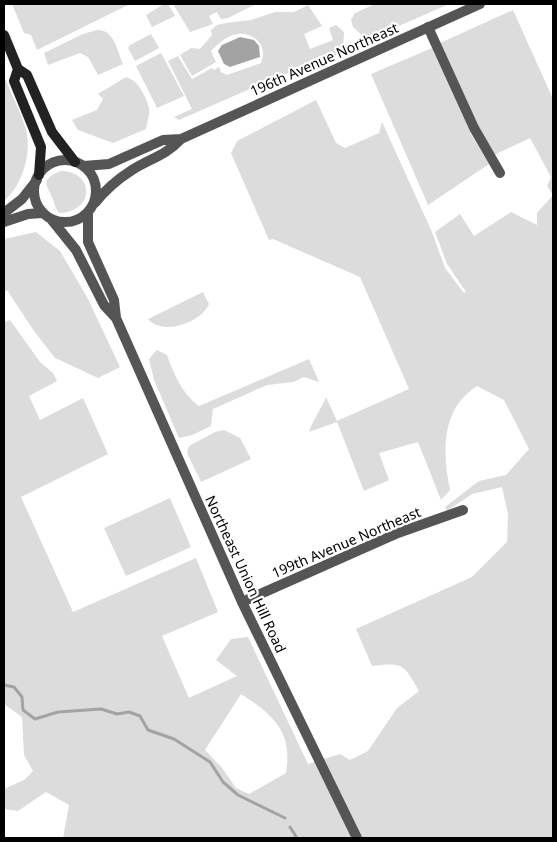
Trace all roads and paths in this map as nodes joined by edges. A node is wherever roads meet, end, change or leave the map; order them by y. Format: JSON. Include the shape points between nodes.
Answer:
{"nodes":[{"id":1,"x":480,"y":4,"type":"edge"},
{"id":2,"x":428,"y":27,"type":"junction"},
{"id":3,"x":4,"y":36,"type":"edge"},
{"id":4,"x":18,"y":69,"type":"junction"},
{"id":5,"x":180,"y":139,"type":"junction"},
{"id":6,"x":79,"y":164,"type":"junction"},
{"id":7,"x":500,"y":172,"type":"dead end"},
{"id":8,"x":38,"y":178,"type":"junction"},
{"id":9,"x":90,"y":209,"type":"junction"},
{"id":10,"x":4,"y":213,"type":"edge"},
{"id":11,"x":47,"y":215,"type":"junction"},
{"id":12,"x":4,"y":222,"type":"edge"},
{"id":13,"x":116,"y":318,"type":"junction"},
{"id":14,"x":463,"y":510,"type":"dead end"},
{"id":15,"x":242,"y":602,"type":"junction"},
{"id":16,"x":358,"y":838,"type":"edge"}],
"edges":[{"from":1,"to":2,"type":"street","name":"196th Avenue Northeast"},
{"from":2,"to":5,"type":"street","name":"196th Avenue Northeast"},
{"from":2,"to":7,"type":"street","via":[[474,128]]},
{"from":3,"to":4,"type":"main road"},
{"from":4,"to":6,"type":"main road","via":[[27,75],[52,132]]},
{"from":4,"to":8,"type":"main road","via":[[14,81],[40,147]]},
{"from":5,"to":6,"type":"street","name":"196th Avenue Northeast","via":[[164,140],[109,164]]},
{"from":5,"to":9,"type":"street","name":"196th Avenue Northeast","via":[[169,152],[132,170],[104,191]]},
{"from":6,"to":8,"type":"street","via":[[64,160],[54,162]]},
{"from":6,"to":9,"type":"street","via":[[90,172],[96,189]]},
{"from":8,"to":10,"type":"street","via":[[22,199]]},
{"from":8,"to":11,"type":"street","via":[[35,197]]},
{"from":9,"to":11,"type":"street","via":[[70,222]]},
{"from":9,"to":13,"type":"street","name":"Northeast Union Hill Road","via":[[88,242],[114,300]]},
{"from":11,"to":12,"type":"street","via":[[28,214]]},
{"from":11,"to":13,"type":"street","name":"Northeast Union Hill Road","via":[[76,250],[104,305]]},
{"from":13,"to":15,"type":"street","name":"Northeast Union Hill Road"},
{"from":14,"to":15,"type":"street","name":"199th Avenue Northeast","via":[[398,533]]},
{"from":15,"to":16,"type":"street","name":"Northeast Union Hill Road"}]}
